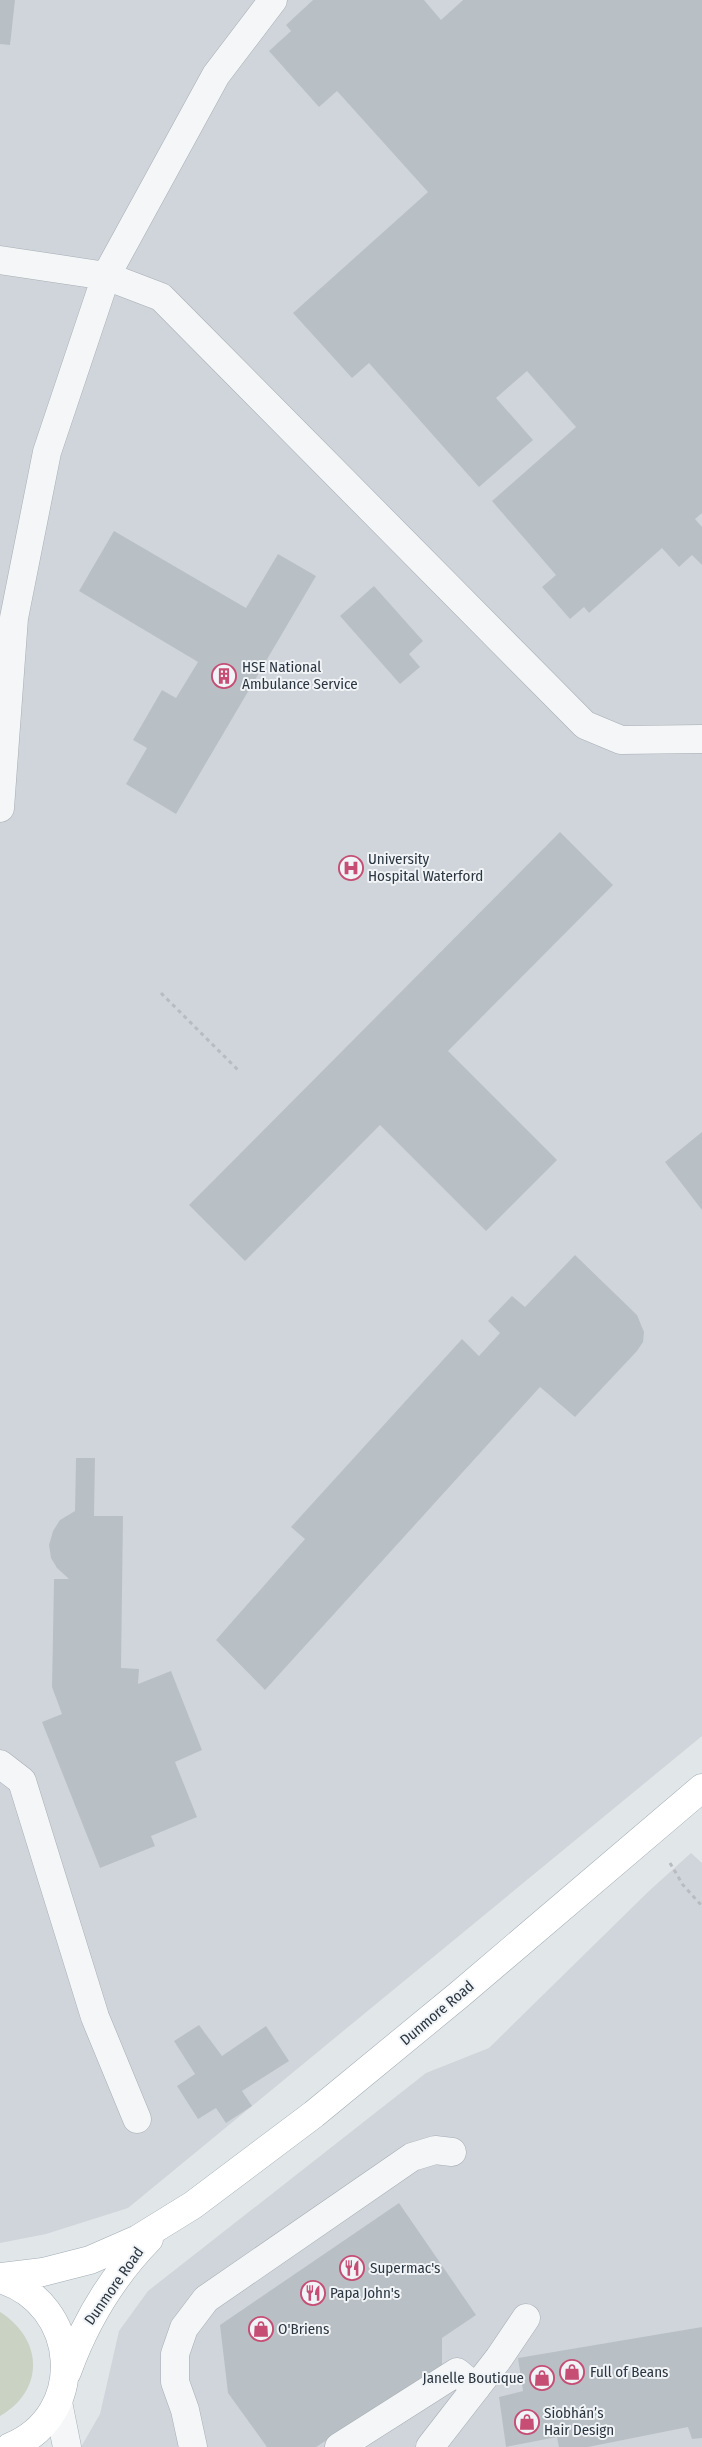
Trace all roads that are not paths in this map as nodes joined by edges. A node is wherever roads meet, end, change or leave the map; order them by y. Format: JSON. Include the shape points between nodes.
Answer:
{"nodes":[{"id":1,"x":273,"y":0,"type":"edge"},
{"id":2,"x":0,"y":260,"type":"edge"},
{"id":3,"x":106,"y":276,"type":"junction"},
{"id":4,"x":702,"y":739,"type":"edge"},
{"id":5,"x":0,"y":808,"type":"edge"},
{"id":6,"x":0,"y":1764,"type":"edge"},
{"id":7,"x":702,"y":1788,"type":"edge"},
{"id":8,"x":137,"y":2119,"type":"dead end"},
{"id":9,"x":452,"y":2152,"type":"dead end"},
{"id":10,"x":162,"y":2226,"type":"junction"},
{"id":11,"x":0,"y":2278,"type":"edge"},
{"id":12,"x":526,"y":2318,"type":"dead end"},
{"id":13,"x":476,"y":2388,"type":"junction"},
{"id":14,"x":61,"y":2391,"type":"junction"},
{"id":15,"x":10,"y":2447,"type":"edge"},
{"id":16,"x":67,"y":2447,"type":"edge"},
{"id":17,"x":193,"y":2447,"type":"edge"},
{"id":18,"x":339,"y":2447,"type":"edge"},
{"id":19,"x":430,"y":2447,"type":"edge"}],
"edges":[{"from":1,"to":3,"type":"street","via":[[216,75]]},
{"from":2,"to":3,"type":"street"},
{"from":3,"to":4,"type":"street","via":[[161,297],[585,725],[621,740]]},
{"from":3,"to":5,"type":"street","via":[[48,452],[16,608]]},
{"from":6,"to":8,"type":"street","via":[[22,1781],[95,2017]]},
{"from":7,"to":10,"type":"main road","name":"Dunmore Road","via":[[314,2114]]},
{"from":9,"to":17,"type":"street","via":[[435,2150],[412,2157],[206,2299],[184,2328],[174,2354],[175,2382]]},
{"from":10,"to":11,"type":"main road","name":"Dunmore Road","via":[[90,2260],[43,2272]]},
{"from":10,"to":14,"type":"main road","name":"Dunmore Road","via":[[102,2298],[83,2332]]},
{"from":11,"to":14,"type":"main road","via":[[22,2288],[52,2317],[64,2351]]},
{"from":12,"to":13,"type":"street"},
{"from":13,"to":18,"type":"street","via":[[456,2372]]},
{"from":13,"to":19,"type":"street"},
{"from":14,"to":15,"type":"main road","name":"Dunmore Road","via":[[43,2424],[22,2442]]},
{"from":14,"to":16,"type":"street","via":[[63,2436]]}]}
